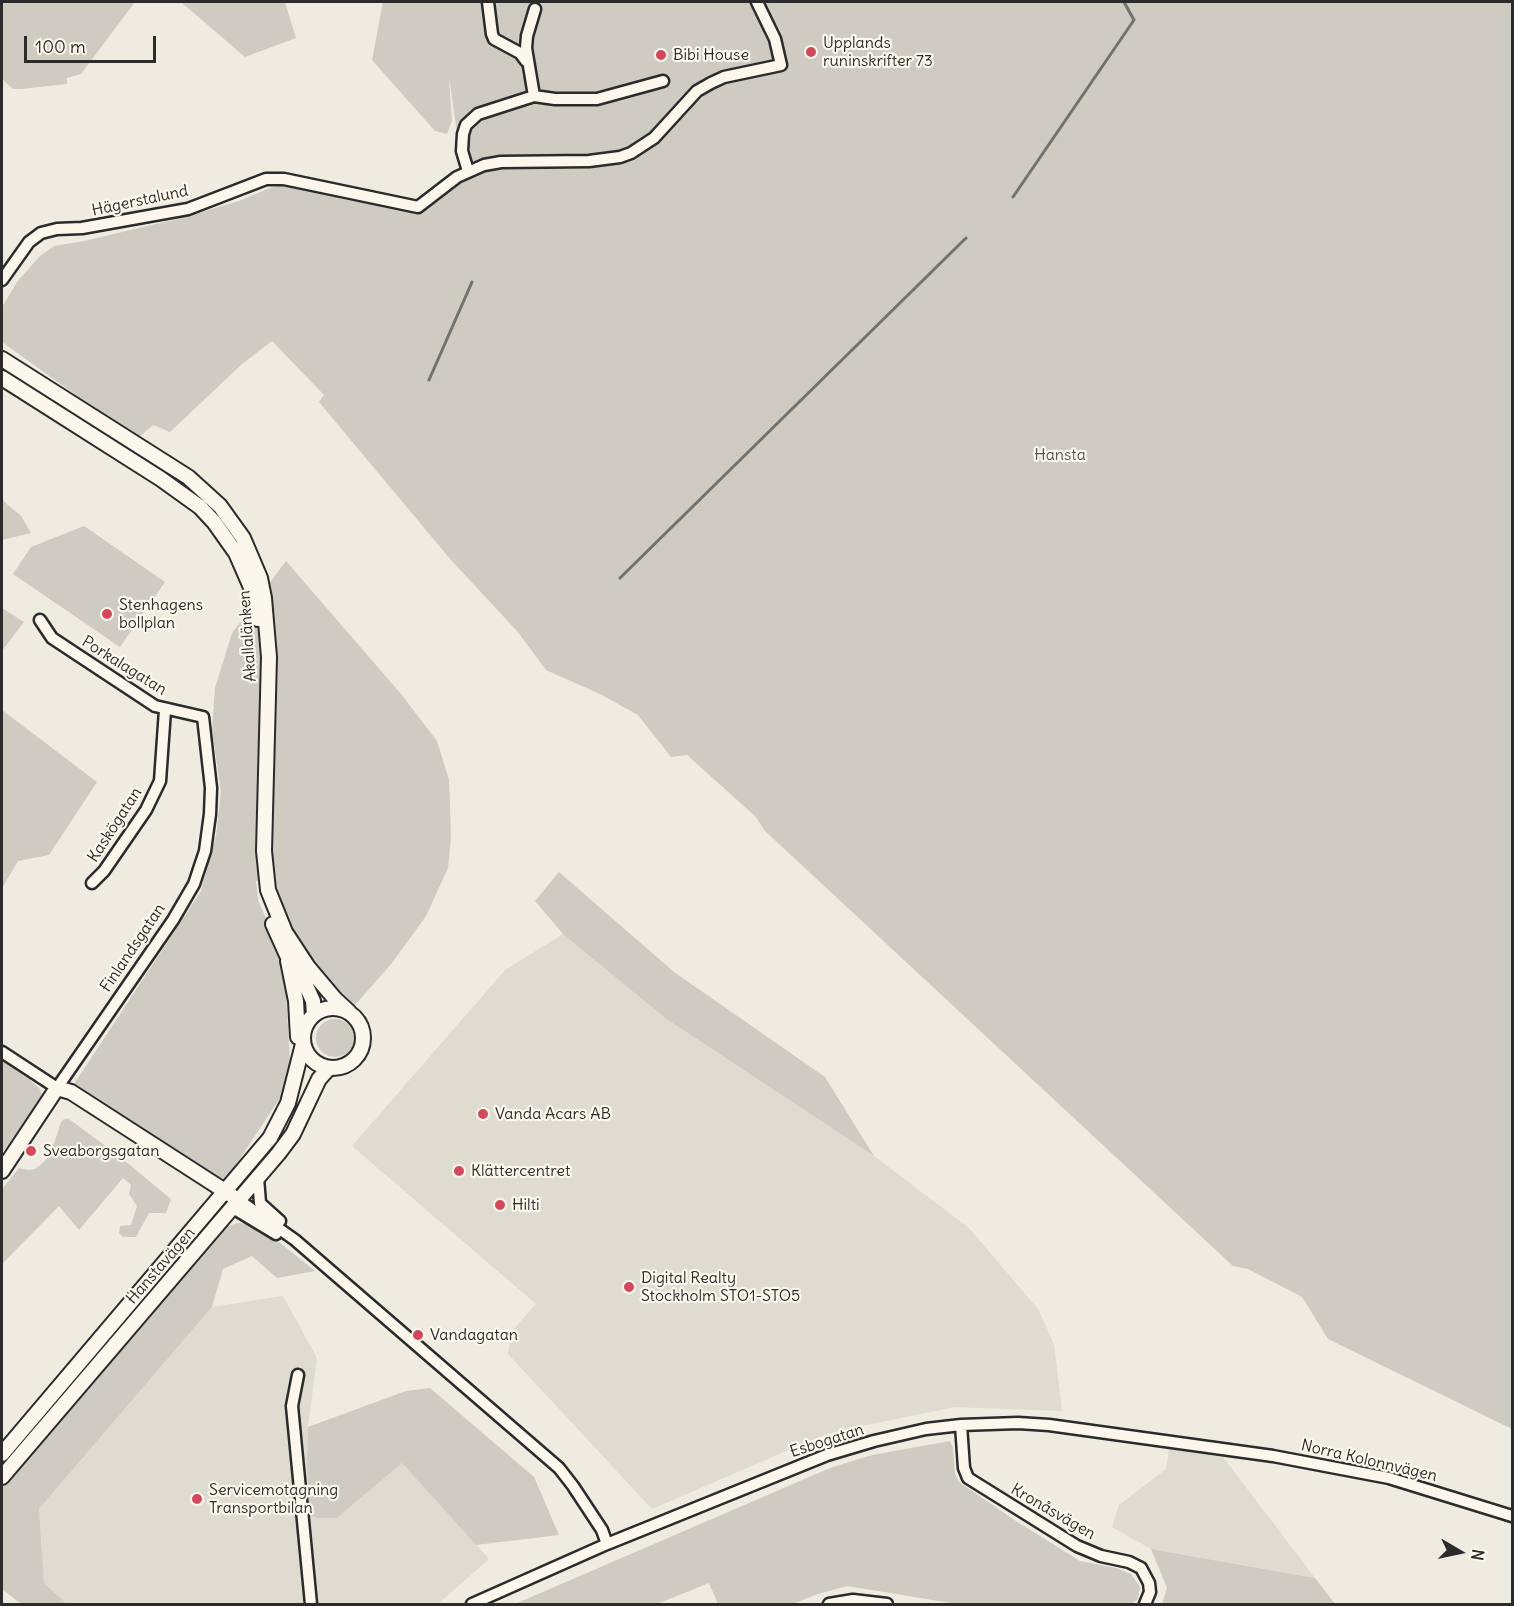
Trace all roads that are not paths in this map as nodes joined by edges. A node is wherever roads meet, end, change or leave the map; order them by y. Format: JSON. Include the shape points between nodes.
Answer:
{"nodes":[{"id":1,"x":488,"y":2,"type":"edge"},
{"id":2,"x":757,"y":2,"type":"edge"},
{"id":3,"x":535,"y":9,"type":"dead end"},
{"id":4,"x":526,"y":61,"type":"junction"},
{"id":5,"x":663,"y":81,"type":"dead end"},
{"id":6,"x":534,"y":96,"type":"junction"},
{"id":7,"x":468,"y":171,"type":"junction"},
{"id":8,"x":2,"y":280,"type":"edge"},
{"id":9,"x":2,"y":359,"type":"edge"},
{"id":10,"x":2,"y":378,"type":"edge"},
{"id":11,"x":40,"y":620,"type":"dead end"},
{"id":12,"x":165,"y":710,"type":"junction"},
{"id":13,"x":203,"y":717,"type":"joint"},
{"id":14,"x":92,"y":883,"type":"dead end"},
{"id":15,"x":287,"y":955,"type":"junction"},
{"id":16,"x":349,"y":1012,"type":"junction"},
{"id":17,"x":314,"y":1014,"type":"junction"},
{"id":18,"x":303,"y":1044,"type":"junction"},
{"id":19,"x":2,"y":1052,"type":"edge"},
{"id":20,"x":299,"y":1063,"type":"junction"},
{"id":21,"x":329,"y":1068,"type":"junction"},
{"id":22,"x":57,"y":1088,"type":"junction"},
{"id":23,"x":2,"y":1171,"type":"edge"},
{"id":24,"x":258,"y":1178,"type":"junction"},
{"id":25,"x":222,"y":1195,"type":"junction"},
{"id":26,"x":236,"y":1204,"type":"junction"},
{"id":27,"x":295,"y":1240,"type":"junction"},
{"id":28,"x":310,"y":1254,"type":"junction"},
{"id":29,"x":298,"y":1375,"type":"dead end"},
{"id":30,"x":962,"y":1425,"type":"junction"},
{"id":31,"x":1216,"y":1448,"type":"joint"},
{"id":32,"x":2,"y":1454,"type":"edge"},
{"id":33,"x":2,"y":1477,"type":"edge"},
{"id":34,"x":1512,"y":1516,"type":"edge"},
{"id":35,"x":607,"y":1544,"type":"junction"},
{"id":36,"x":311,"y":1605,"type":"edge"},
{"id":37,"x":472,"y":1605,"type":"edge"},
{"id":38,"x":829,"y":1605,"type":"edge"},
{"id":39,"x":887,"y":1605,"type":"edge"},
{"id":40,"x":1145,"y":1605,"type":"edge"}],
"edges":[{"from":1,"to":4,"type":"street","via":[[494,39],[520,53]]},
{"from":2,"to":7,"type":"street","name":"Hägerstalund","via":[[775,39],[781,65],[711,82],[643,147],[620,157],[501,162]]},
{"from":3,"to":4,"type":"street","via":[[527,36]]},
{"from":4,"to":6,"type":"street"},
{"from":5,"to":6,"type":"street","via":[[597,99]]},
{"from":6,"to":7,"type":"street","via":[[494,107],[466,125],[462,151]]},
{"from":7,"to":8,"type":"street","name":"Hägerstalund","via":[[418,207],[284,179],[266,179],[188,209],[46,231],[28,242]]},
{"from":9,"to":16,"type":"main road","name":"Akallalänken","via":[[188,477],[220,506],[243,538],[260,578],[268,639],[264,851],[268,890],[285,932],[308,967]]},
{"from":10,"to":15,"type":"main road","name":"Akallalänken","via":[[184,494],[214,522],[236,553],[253,592],[259,623],[256,861],[264,900]]},
{"from":11,"to":12,"type":"street","name":"Porkalagatan","via":[[52,638]]},
{"from":12,"to":13,"type":"street","name":"Porkalagatan"},
{"from":12,"to":14,"type":"street","name":"Kaskögatan","via":[[160,781],[146,810]]},
{"from":13,"to":22,"type":"street","name":"Finlandsgatan","via":[[210,814],[205,851],[194,884]]},
{"from":15,"to":17,"type":"main road","name":"Akallalänken","via":[[304,981]]},
{"from":15,"to":20,"type":"main road","via":[[296,1001]]},
{"from":16,"to":17,"type":"main road","via":[[332,1007]]},
{"from":16,"to":21,"type":"main road","via":[[360,1023],[363,1045],[354,1060]]},
{"from":17,"to":18,"type":"main road","via":[[305,1027]]},
{"from":18,"to":20,"type":"main road","name":"Hanstavägen"},
{"from":18,"to":21,"type":"main road","via":[[312,1060]]},
{"from":19,"to":22,"type":"street"},
{"from":20,"to":25,"type":"main road","name":"Hanstavägen","via":[[280,1122]]},
{"from":21,"to":24,"type":"main road","name":"Hanstavägen","via":[[319,1079],[293,1134]]},
{"from":22,"to":23,"type":"main road","name":"Finlandsgatan"},
{"from":22,"to":25,"type":"main road","via":[[68,1100]]},
{"from":24,"to":26,"type":"main road","name":"Hanstavägen"},
{"from":24,"to":27,"type":"street","via":[[260,1203],[287,1227]]},
{"from":25,"to":26,"type":"main road"},
{"from":25,"to":32,"type":"main road","name":"Hanstavägen"},
{"from":26,"to":27,"type":"street"},
{"from":26,"to":28,"type":"street"},
{"from":26,"to":33,"type":"main road","name":"Hanstavägen"},
{"from":27,"to":28,"type":"street"},
{"from":28,"to":35,"type":"street","via":[[559,1468]]},
{"from":29,"to":36,"type":"street","via":[[292,1406]]},
{"from":30,"to":31,"type":"street","name":"Esbogatan","via":[[1048,1425]]},
{"from":30,"to":35,"type":"street","name":"Esbogatan","via":[[926,1429],[827,1455]]},
{"from":30,"to":40,"type":"street","name":"Kronåsvägen","via":[[968,1478],[1077,1546],[1141,1569],[1149,1583]]},
{"from":31,"to":34,"type":"street","name":"Norra Kolonnvägen","via":[[1389,1478]]},
{"from":35,"to":37,"type":"street","name":"Esbogatan"},
{"from":38,"to":39,"type":"street","via":[[853,1600]]}]}
